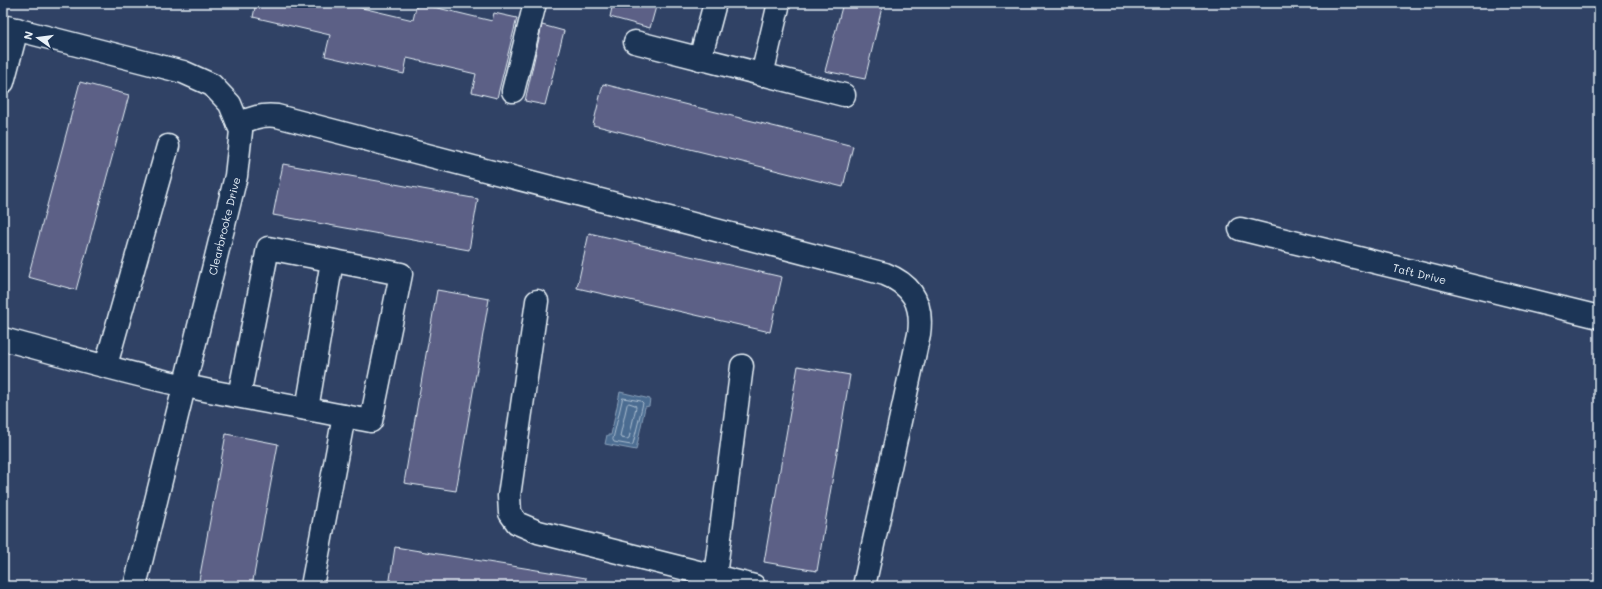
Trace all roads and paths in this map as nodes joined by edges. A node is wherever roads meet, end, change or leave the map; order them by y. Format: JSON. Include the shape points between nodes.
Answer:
{"nodes":[{"id":1,"x":535,"y":3,"type":"edge"},
{"id":2,"x":715,"y":3,"type":"edge"},
{"id":3,"x":779,"y":3,"type":"edge"},
{"id":4,"x":10,"y":28,"type":"edge"},
{"id":5,"x":634,"y":42,"type":"dead end"},
{"id":6,"x":700,"y":59,"type":"junction"},
{"id":7,"x":762,"y":75,"type":"junction"},
{"id":8,"x":3,"y":82,"type":"edge"},
{"id":9,"x":513,"y":91,"type":"dead end"},
{"id":10,"x":844,"y":95,"type":"dead end"},
{"id":11,"x":238,"y":124,"type":"junction"},
{"id":12,"x":168,"y":146,"type":"dead end"},
{"id":13,"x":1240,"y":229,"type":"dead end"},
{"id":14,"x":332,"y":261,"type":"junction"},
{"id":15,"x":537,"y":301,"type":"dead end"},
{"id":16,"x":1599,"y":316,"type":"edge"},
{"id":17,"x":3,"y":339,"type":"edge"},
{"id":18,"x":106,"y":366,"type":"junction"},
{"id":19,"x":742,"y":366,"type":"dead end"},
{"id":20,"x":185,"y":386,"type":"junction"},
{"id":21,"x":239,"y":396,"type":"junction"},
{"id":22,"x":308,"y":409,"type":"junction"},
{"id":23,"x":344,"y":416,"type":"junction"},
{"id":24,"x":715,"y":576,"type":"junction"},
{"id":25,"x":136,"y":586,"type":"edge"},
{"id":26,"x":312,"y":586,"type":"edge"},
{"id":27,"x":754,"y":586,"type":"edge"},
{"id":28,"x":864,"y":586,"type":"edge"}],
"edges":[{"from":1,"to":9,"type":"street"},
{"from":2,"to":6,"type":"street"},
{"from":3,"to":7,"type":"street"},
{"from":4,"to":8,"type":"street"},
{"from":4,"to":11,"type":"street","name":"Clearbrooke Drive","via":[[184,72],[212,85],[230,104]]},
{"from":5,"to":6,"type":"street"},
{"from":6,"to":7,"type":"street"},
{"from":7,"to":10,"type":"street"},
{"from":11,"to":20,"type":"street","name":"Clearbrooke Drive","via":[[241,130],[236,176]]},
{"from":11,"to":28,"type":"street","via":[[257,116],[277,116],[897,279],[915,298],[920,309],[921,322]]},
{"from":12,"to":18,"type":"street"},
{"from":13,"to":16,"type":"street","name":"Taft Drive"},
{"from":14,"to":21,"type":"street","via":[[268,248]]},
{"from":14,"to":22,"type":"street"},
{"from":14,"to":23,"type":"street","via":[[401,274],[371,421]]},
{"from":15,"to":24,"type":"street","via":[[510,496],[510,512],[517,523],[538,532]]},
{"from":17,"to":18,"type":"street"},
{"from":18,"to":20,"type":"street"},
{"from":19,"to":24,"type":"street"},
{"from":20,"to":21,"type":"street"},
{"from":20,"to":25,"type":"street","name":"Clearbrooke Drive"},
{"from":21,"to":22,"type":"street"},
{"from":22,"to":23,"type":"street"},
{"from":23,"to":26,"type":"street"},
{"from":24,"to":27,"type":"street"}]}
